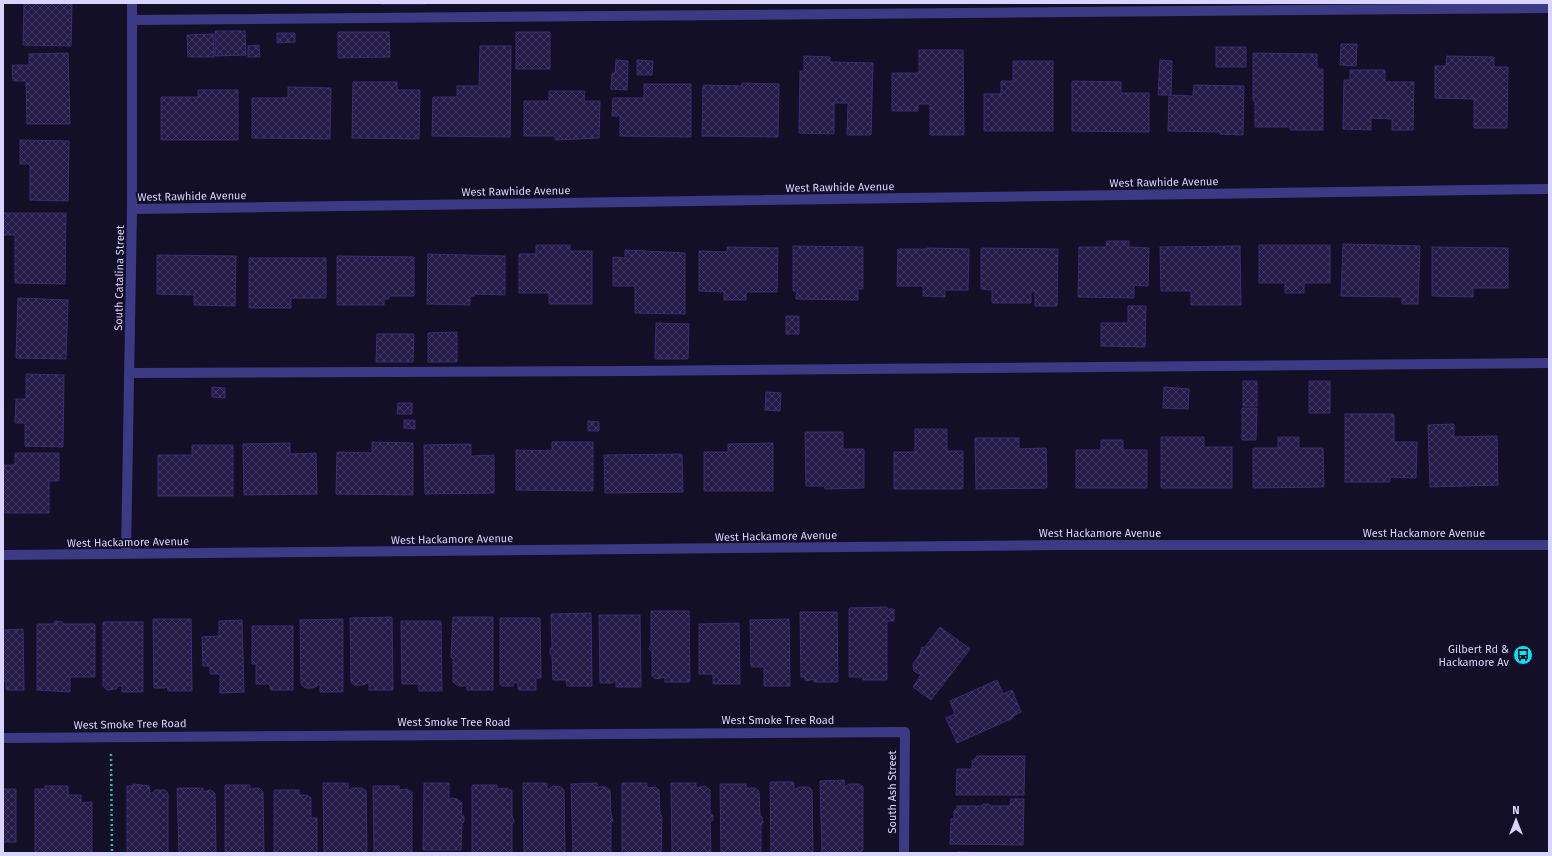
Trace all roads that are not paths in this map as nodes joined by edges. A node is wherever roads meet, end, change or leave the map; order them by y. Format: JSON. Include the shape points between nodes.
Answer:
{"nodes":[{"id":1,"x":132,"y":3,"type":"edge"},
{"id":2,"x":1549,"y":8,"type":"edge"},
{"id":3,"x":132,"y":20,"type":"junction"},
{"id":4,"x":1549,"y":189,"type":"edge"},
{"id":5,"x":132,"y":209,"type":"junction"},
{"id":6,"x":1549,"y":363,"type":"edge"},
{"id":7,"x":129,"y":373,"type":"junction"},
{"id":8,"x":1549,"y":545,"type":"edge"},
{"id":9,"x":126,"y":554,"type":"junction"},
{"id":10,"x":3,"y":555,"type":"edge"},
{"id":11,"x":905,"y":732,"type":"joint"},
{"id":12,"x":3,"y":738,"type":"edge"},
{"id":13,"x":904,"y":853,"type":"edge"}],
"edges":[{"from":1,"to":3,"type":"street","name":"South Catalina Street"},
{"from":2,"to":3,"type":"street"},
{"from":3,"to":5,"type":"street","name":"South Catalina Street"},
{"from":4,"to":5,"type":"street","name":"West Rawhide Avenue"},
{"from":5,"to":7,"type":"street","name":"South Catalina Street"},
{"from":6,"to":7,"type":"street"},
{"from":7,"to":9,"type":"street","name":"South Catalina Street"},
{"from":8,"to":9,"type":"street","name":"West Hackamore Avenue","via":[[1058,545]]},
{"from":9,"to":10,"type":"street","name":"West Hackamore Avenue"},
{"from":11,"to":12,"type":"street","name":"West Smoke Tree Road"},
{"from":11,"to":13,"type":"street","name":"South Ash Street"}]}
